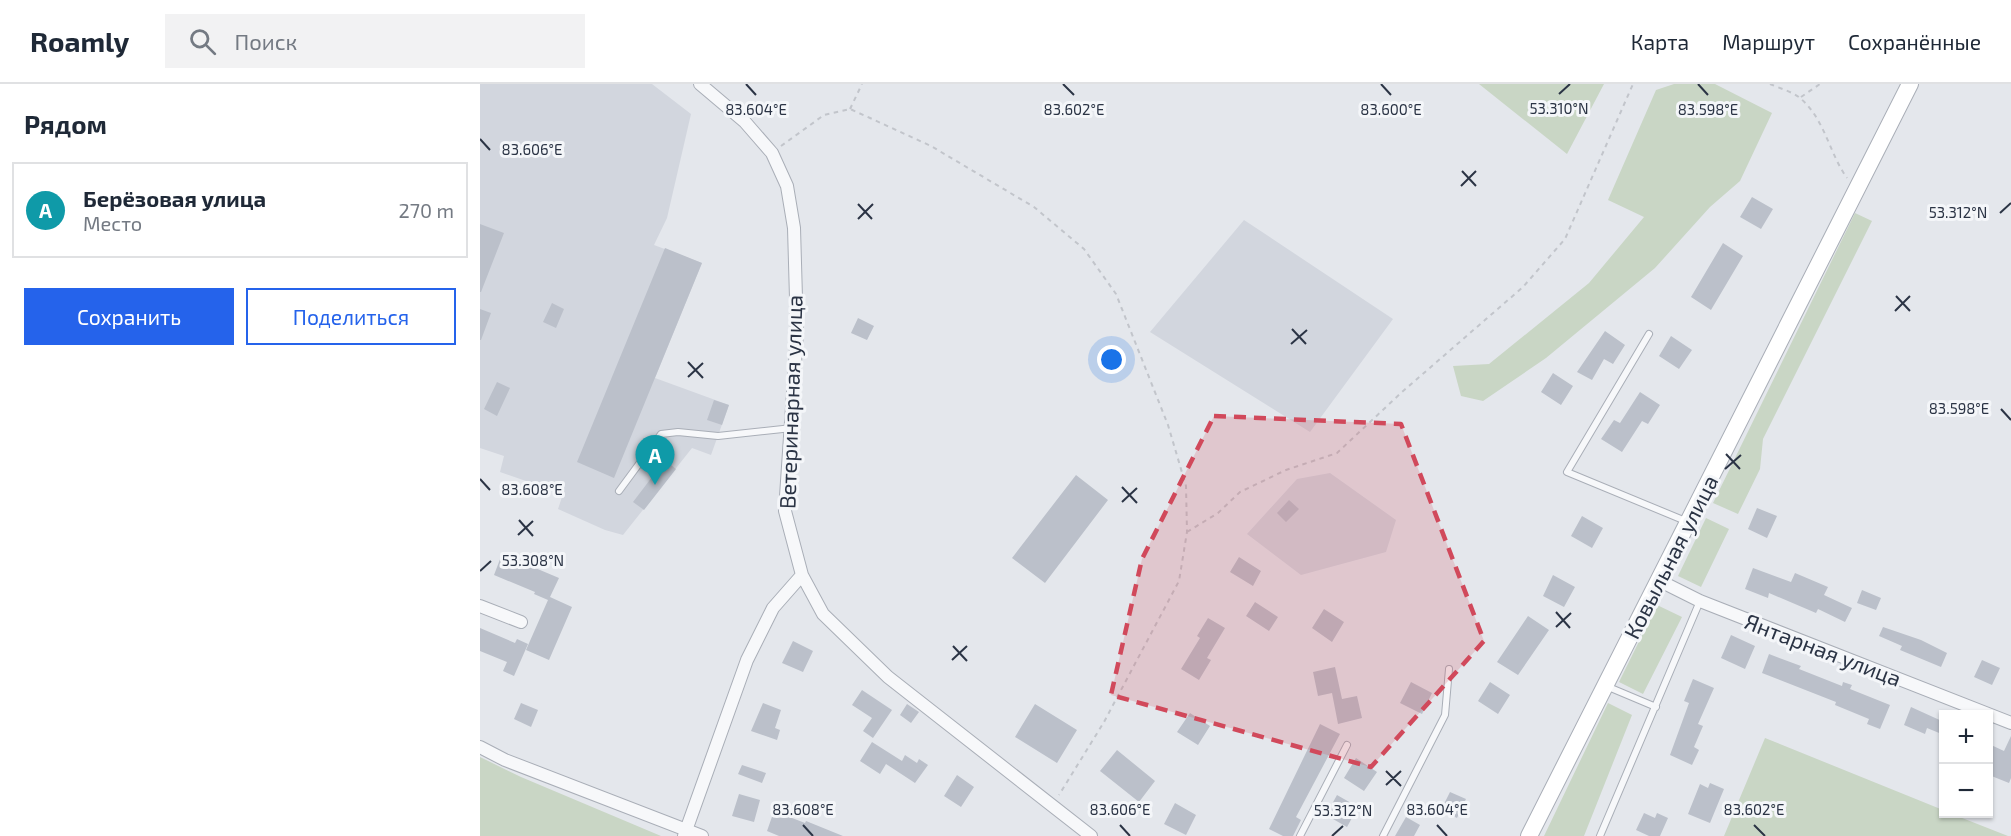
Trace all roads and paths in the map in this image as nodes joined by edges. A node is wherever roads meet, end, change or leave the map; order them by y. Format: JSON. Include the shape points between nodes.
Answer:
{"nodes":[{"id":1,"x":700,"y":84,"type":"edge"},
{"id":2,"x":862,"y":84,"type":"edge"},
{"id":3,"x":1633,"y":84,"type":"edge"},
{"id":4,"x":1770,"y":84,"type":"edge"},
{"id":5,"x":1820,"y":84,"type":"edge"},
{"id":6,"x":1910,"y":84,"type":"edge"},
{"id":7,"x":1800,"y":97,"type":"junction"},
{"id":8,"x":850,"y":109,"type":"junction"},
{"id":9,"x":772,"y":153,"type":"junction"},
{"id":10,"x":1856,"y":190,"type":"junction"},
{"id":11,"x":1649,"y":334,"type":"dead end"},
{"id":12,"x":792,"y":428,"type":"junction"},
{"id":13,"x":619,"y":490,"type":"dead end"},
{"id":14,"x":1689,"y":522,"type":"junction"},
{"id":15,"x":1187,"y":532,"type":"junction"},
{"id":16,"x":802,"y":575,"type":"junction"},
{"id":17,"x":1660,"y":581,"type":"junction"},
{"id":18,"x":1700,"y":601,"type":"junction"},
{"id":19,"x":480,"y":606,"type":"edge"},
{"id":20,"x":521,"y":622,"type":"dead end"},
{"id":21,"x":1449,"y":669,"type":"dead end"},
{"id":22,"x":1606,"y":686,"type":"junction"},
{"id":23,"x":1656,"y":707,"type":"junction"},
{"id":24,"x":2011,"y":723,"type":"edge"},
{"id":25,"x":1347,"y":745,"type":"dead end"},
{"id":26,"x":480,"y":747,"type":"edge"},
{"id":27,"x":1052,"y":804,"type":"junction"},
{"id":28,"x":685,"y":832,"type":"edge"},
{"id":29,"x":702,"y":836,"type":"edge"},
{"id":30,"x":1091,"y":836,"type":"edge"},
{"id":31,"x":1300,"y":836,"type":"edge"},
{"id":32,"x":1383,"y":836,"type":"edge"},
{"id":33,"x":1529,"y":836,"type":"edge"},
{"id":34,"x":1599,"y":836,"type":"edge"}],
"edges":[{"from":1,"to":9,"type":"street","name":"Ветеринарная улица","via":[[745,122]]},
{"from":2,"to":8,"type":"path"},
{"from":3,"to":15,"type":"path","via":[[1565,239],[1523,287],[1337,453],[1286,470],[1240,492],[1218,513]]},
{"from":4,"to":7,"type":"path"},
{"from":5,"to":7,"type":"path"},
{"from":6,"to":10,"type":"street","name":"Ковыльная улица"},
{"from":7,"to":10,"type":"path","via":[[1822,126],[1836,163]]},
{"from":8,"to":9,"type":"path","via":[[824,115]]},
{"from":8,"to":15,"type":"path","via":[[942,152],[1034,207],[1084,249],[1116,294],[1168,425],[1186,486]]},
{"from":9,"to":12,"type":"street","name":"Ветеринарная улица","via":[[786,186],[794,228],[797,333]]},
{"from":10,"to":14,"type":"street","name":"Ковыльная улица"},
{"from":11,"to":14,"type":"lane","via":[[1567,472]]},
{"from":12,"to":13,"type":"lane","via":[[718,436],[661,434]]},
{"from":12,"to":16,"type":"street","name":"Ветеринарная улица","via":[[785,511]]},
{"from":14,"to":17,"type":"street","name":"Ковыльная улица"},
{"from":15,"to":27,"type":"path","via":[[1179,581],[1094,740]]},
{"from":16,"to":27,"type":"street","name":"Ветеринарная улица","via":[[823,614],[888,677]]},
{"from":16,"to":28,"type":"street","via":[[773,608],[747,660]]},
{"from":17,"to":18,"type":"street","name":"Янтарная улица"},
{"from":17,"to":22,"type":"street","name":"Ковыльная улица"},
{"from":18,"to":23,"type":"lane"},
{"from":18,"to":24,"type":"street","name":"Янтарная улица"},
{"from":19,"to":20,"type":"street"},
{"from":21,"to":32,"type":"lane","via":[[1445,715]]},
{"from":22,"to":23,"type":"lane"},
{"from":22,"to":33,"type":"street","name":"Ковыльная улица"},
{"from":23,"to":34,"type":"lane"},
{"from":25,"to":31,"type":"lane"},
{"from":26,"to":28,"type":"street"},
{"from":27,"to":30,"type":"street","name":"Ветеринарная улица"},
{"from":28,"to":29,"type":"street"}]}
